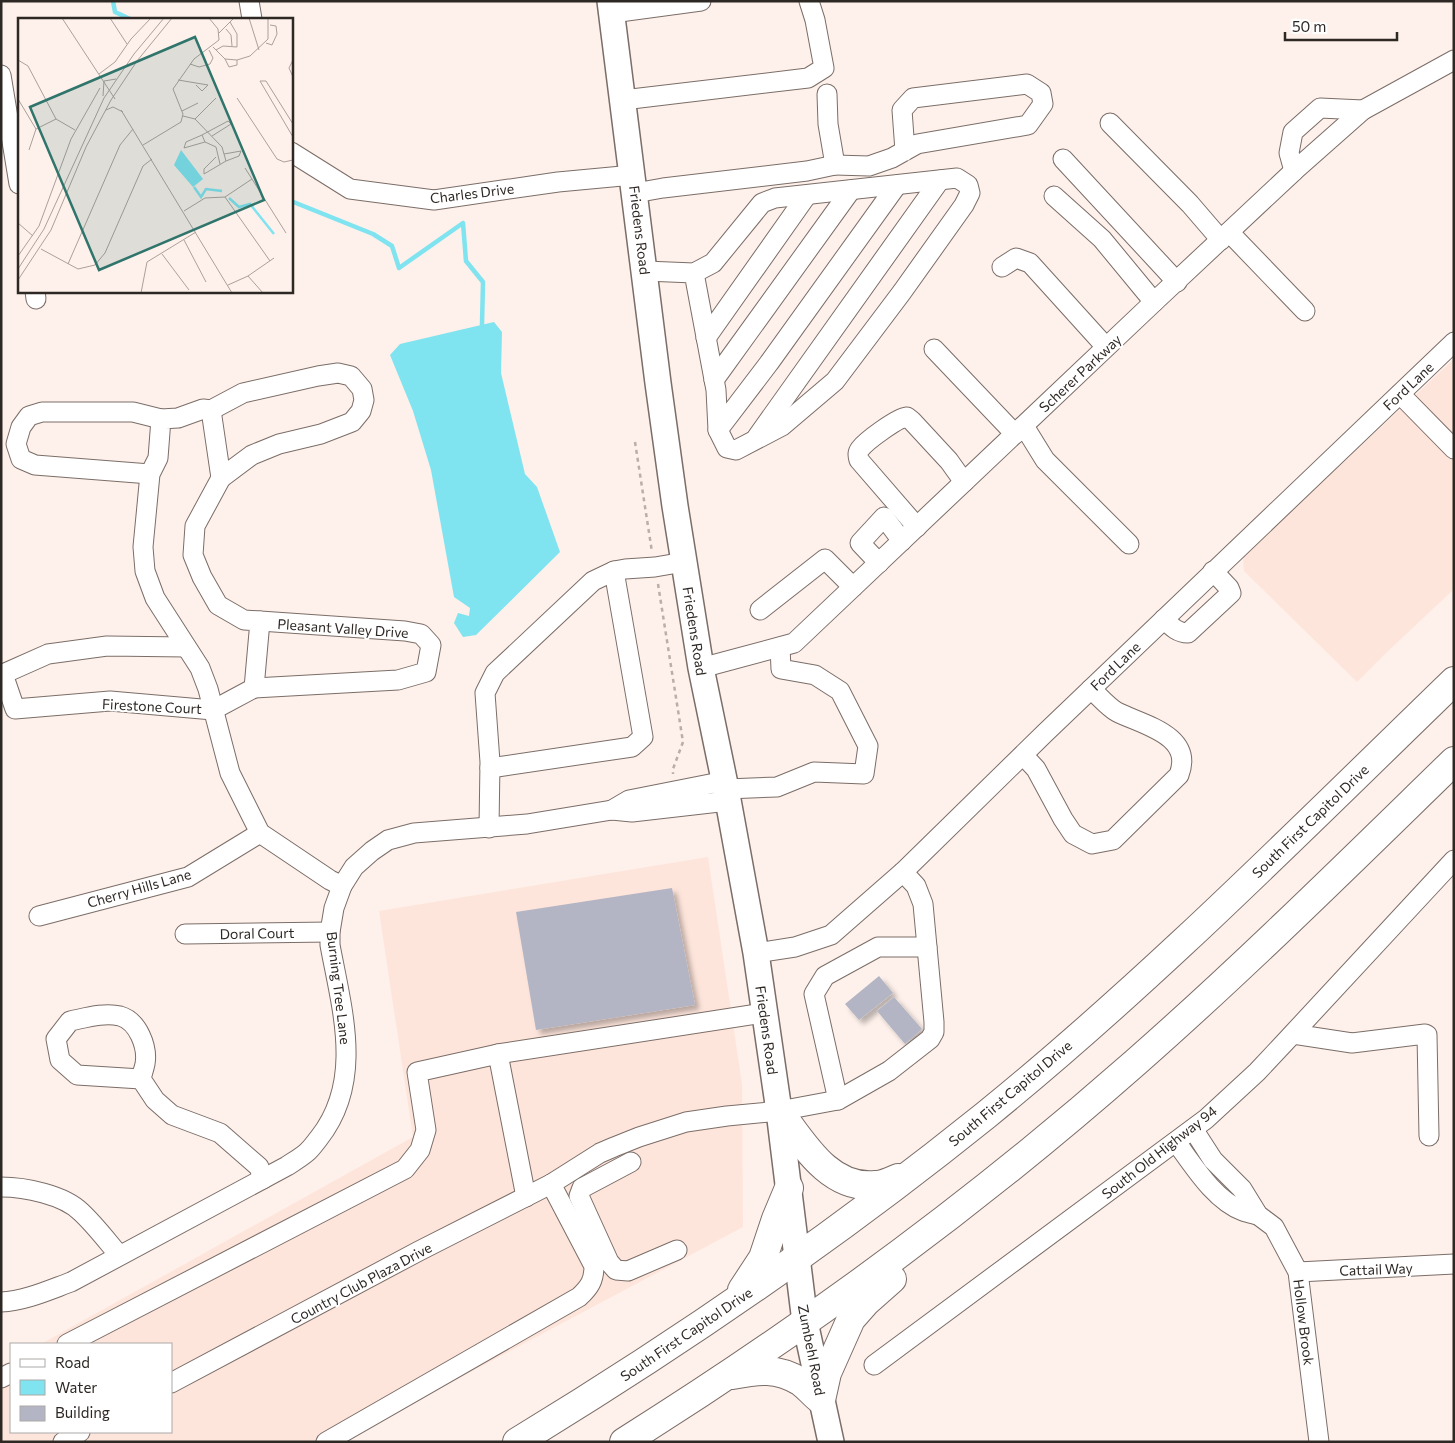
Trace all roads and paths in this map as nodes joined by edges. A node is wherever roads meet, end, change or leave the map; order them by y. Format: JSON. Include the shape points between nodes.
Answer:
{"nodes":[{"id":1,"x":249,"y":1,"type":"edge"},
{"id":2,"x":701,"y":1,"type":"edge"},
{"id":3,"x":809,"y":1,"type":"edge"},
{"id":4,"x":611,"y":7,"type":"edge"},
{"id":5,"x":252,"y":18,"type":"edge"},
{"id":6,"x":1454,"y":60,"type":"edge"},
{"id":7,"x":1,"y":75,"type":"edge"},
{"id":8,"x":827,"y":94,"type":"dead end"},
{"id":9,"x":623,"y":100,"type":"junction"},
{"id":10,"x":1363,"y":110,"type":"junction"},
{"id":11,"x":1110,"y":123,"type":"dead end"},
{"id":12,"x":905,"y":150,"type":"junction"},
{"id":13,"x":292,"y":153,"type":"edge"},
{"id":14,"x":1063,"y":159,"type":"dead end"},
{"id":15,"x":835,"y":165,"type":"junction"},
{"id":16,"x":1294,"y":171,"type":"junction"},
{"id":17,"x":18,"y":178,"type":"edge"},
{"id":18,"x":940,"y":180,"type":"junction"},
{"id":19,"x":634,"y":184,"type":"junction"},
{"id":20,"x":897,"y":185,"type":"junction"},
{"id":21,"x":851,"y":190,"type":"junction"},
{"id":22,"x":807,"y":195,"type":"junction"},
{"id":23,"x":1054,"y":196,"type":"dead end"},
{"id":24,"x":1225,"y":236,"type":"junction"},
{"id":25,"x":1002,"y":267,"type":"dead end"},
{"id":26,"x":645,"y":271,"type":"junction"},
{"id":27,"x":694,"y":273,"type":"junction"},
{"id":28,"x":1177,"y":282,"type":"junction"},
{"id":29,"x":1154,"y":302,"type":"junction"},
{"id":30,"x":1305,"y":311,"type":"dead end"},
{"id":31,"x":706,"y":338,"type":"junction"},
{"id":32,"x":1454,"y":342,"type":"edge"},
{"id":33,"x":1106,"y":347,"type":"junction"},
{"id":34,"x":934,"y":349,"type":"dead end"},
{"id":35,"x":714,"y":380,"type":"junction"},
{"id":36,"x":1400,"y":394,"type":"junction"},
{"id":37,"x":211,"y":410,"type":"junction"},
{"id":38,"x":160,"y":419,"type":"junction"},
{"id":39,"x":718,"y":430,"type":"junction"},
{"id":40,"x":1019,"y":430,"type":"junction"},
{"id":41,"x":754,"y":440,"type":"junction"},
{"id":42,"x":634,"y":442,"type":"dead end"},
{"id":43,"x":1454,"y":449,"type":"edge"},
{"id":44,"x":150,"y":474,"type":"junction"},
{"id":45,"x":221,"y":478,"type":"junction"},
{"id":46,"x":964,"y":482,"type":"junction"},
{"id":47,"x":917,"y":527,"type":"junction"},
{"id":48,"x":902,"y":541,"type":"junction"},
{"id":49,"x":1129,"y":544,"type":"dead end"},
{"id":50,"x":684,"y":562,"type":"junction"},
{"id":51,"x":879,"y":562,"type":"junction"},
{"id":52,"x":655,"y":567,"type":"junction"},
{"id":53,"x":614,"y":571,"type":"junction"},
{"id":54,"x":1213,"y":571,"type":"junction"},
{"id":55,"x":853,"y":587,"type":"junction"},
{"id":56,"x":760,"y":610,"type":"dead end"},
{"id":57,"x":1164,"y":619,"type":"junction"},
{"id":58,"x":260,"y":621,"type":"junction"},
{"id":59,"x":186,"y":647,"type":"junction"},
{"id":60,"x":780,"y":647,"type":"junction"},
{"id":61,"x":701,"y":668,"type":"junction"},
{"id":62,"x":1454,"y":681,"type":"edge"},
{"id":63,"x":254,"y":688,"type":"junction"},
{"id":64,"x":1091,"y":688,"type":"junction"},
{"id":65,"x":213,"y":710,"type":"junction"},
{"id":66,"x":1023,"y":755,"type":"junction"},
{"id":67,"x":1454,"y":761,"type":"edge"},
{"id":68,"x":490,"y":768,"type":"junction"},
{"id":69,"x":674,"y":780,"type":"dead end"},
{"id":70,"x":726,"y":790,"type":"junction"},
{"id":71,"x":489,"y":828,"type":"junction"},
{"id":72,"x":260,"y":832,"type":"junction"},
{"id":73,"x":1454,"y":860,"type":"edge"},
{"id":74,"x":903,"y":872,"type":"junction"},
{"id":75,"x":342,"y":886,"type":"junction"},
{"id":76,"x":39,"y":916,"type":"dead end"},
{"id":77,"x":330,"y":932,"type":"junction"},
{"id":78,"x":185,"y":934,"type":"dead end"},
{"id":79,"x":927,"y":947,"type":"junction"},
{"id":80,"x":756,"y":953,"type":"junction"},
{"id":81,"x":764,"y":1013,"type":"junction"},
{"id":82,"x":1293,"y":1034,"type":"junction"},
{"id":83,"x":498,"y":1054,"type":"junction"},
{"id":84,"x":141,"y":1079,"type":"junction"},
{"id":85,"x":838,"y":1100,"type":"junction"},
{"id":86,"x":779,"y":1111,"type":"junction"},
{"id":87,"x":1193,"y":1129,"type":"junction"},
{"id":88,"x":1429,"y":1136,"type":"dead end"},
{"id":89,"x":1176,"y":1142,"type":"junction"},
{"id":90,"x":631,"y":1162,"type":"dead end"},
{"id":91,"x":911,"y":1173,"type":"junction"},
{"id":92,"x":263,"y":1179,"type":"junction"},
{"id":93,"x":551,"y":1184,"type":"junction"},
{"id":94,"x":1,"y":1187,"type":"edge"},
{"id":95,"x":789,"y":1188,"type":"junction"},
{"id":96,"x":526,"y":1197,"type":"junction"},
{"id":97,"x":1258,"y":1215,"type":"junction"},
{"id":98,"x":926,"y":1234,"type":"junction"},
{"id":99,"x":677,"y":1250,"type":"dead end"},
{"id":100,"x":120,"y":1255,"type":"junction"},
{"id":101,"x":798,"y":1258,"type":"junction"},
{"id":102,"x":1454,"y":1264,"type":"edge"},
{"id":103,"x":1298,"y":1272,"type":"junction"},
{"id":104,"x":1,"y":1302,"type":"edge"},
{"id":105,"x":728,"y":1306,"type":"junction"},
{"id":106,"x":805,"y":1322,"type":"junction"},
{"id":107,"x":69,"y":1343,"type":"edge"},
{"id":108,"x":874,"y":1365,"type":"dead end"},
{"id":109,"x":725,"y":1377,"type":"junction"},
{"id":110,"x":172,"y":1382,"type":"edge"},
{"id":111,"x":822,"y":1400,"type":"junction"},
{"id":112,"x":78,"y":1433,"type":"edge"},
{"id":113,"x":63,"y":1442,"type":"edge"},
{"id":114,"x":326,"y":1442,"type":"edge"},
{"id":115,"x":517,"y":1442,"type":"edge"},
{"id":116,"x":624,"y":1442,"type":"edge"},
{"id":117,"x":831,"y":1442,"type":"edge"},
{"id":118,"x":1319,"y":1442,"type":"edge"}],
"edges":[{"from":1,"to":5,"type":"street"},
{"from":2,"to":4,"type":"street"},
{"from":3,"to":9,"type":"street","via":[[824,68],[815,75]]},
{"from":4,"to":9,"type":"main road","name":"Friedens Road"},
{"from":6,"to":10,"type":"street","name":"Scherer Parkway"},
{"from":7,"to":17,"type":"street"},
{"from":8,"to":15,"type":"street"},
{"from":9,"to":19,"type":"main road","name":"Friedens Road"},
{"from":10,"to":16,"type":"street","name":"Scherer Parkway"},
{"from":10,"to":16,"type":"street","via":[[1320,108],[1293,132],[1289,154]]},
{"from":11,"to":24,"type":"street"},
{"from":12,"to":12,"type":"street","name":"Charles Drive","via":[[917,144],[1028,124],[1043,104],[1041,93],[1027,84],[913,98],[902,110]]},
{"from":12,"to":15,"type":"street","name":"Charles Drive","via":[[869,166]]},
{"from":13,"to":19,"type":"street","name":"Charles Drive","via":[[350,189],[434,200],[558,182]]},
{"from":14,"to":28,"type":"street"},
{"from":15,"to":19,"type":"street","name":"Charles Drive","via":[[663,188]]},
{"from":16,"to":24,"type":"street","name":"Scherer Parkway"},
{"from":18,"to":20,"type":"street"},
{"from":18,"to":41,"type":"street"},
{"from":18,"to":41,"type":"street","via":[[957,178],[968,185],[970,193],[908,284],[835,381],[782,426]]},
{"from":19,"to":26,"type":"main road","name":"Friedens Road"},
{"from":20,"to":21,"type":"street"},
{"from":20,"to":39,"type":"street"},
{"from":21,"to":22,"type":"street"},
{"from":21,"to":35,"type":"street"},
{"from":22,"to":27,"type":"street","via":[[762,203],[713,264]]},
{"from":22,"to":31,"type":"street"},
{"from":23,"to":29,"type":"street","via":[[1102,239]]},
{"from":24,"to":28,"type":"street","name":"Scherer Parkway"},
{"from":24,"to":30,"type":"street"},
{"from":25,"to":33,"type":"street","via":[[1016,258],[1030,263]]},
{"from":26,"to":27,"type":"street"},
{"from":26,"to":50,"type":"main road","name":"Friedens Road"},
{"from":27,"to":31,"type":"street"},
{"from":28,"to":29,"type":"street","name":"Scherer Parkway"},
{"from":29,"to":33,"type":"street","name":"Scherer Parkway"},
{"from":31,"to":35,"type":"street"},
{"from":32,"to":36,"type":"street","name":"Ford Lane"},
{"from":33,"to":40,"type":"street","name":"Scherer Parkway"},
{"from":34,"to":40,"type":"street"},
{"from":35,"to":39,"type":"street"},
{"from":36,"to":43,"type":"street"},
{"from":36,"to":54,"type":"street","name":"Ford Lane"},
{"from":37,"to":38,"type":"street","name":"Pleasant Valley Drive"},
{"from":37,"to":45,"type":"street"},
{"from":37,"to":45,"type":"street","name":"Pleasant Valley Drive","via":[[243,393],[338,373],[351,376],[362,388],[364,400],[361,411],[352,422],[252,455]]},
{"from":38,"to":44,"type":"street","via":[[158,458]]},
{"from":38,"to":44,"type":"street","via":[[133,412],[42,412],[29,416],[21,427],[16,444],[21,459],[35,465]]},
{"from":39,"to":41,"type":"street","via":[[727,448],[736,450]]},
{"from":40,"to":46,"type":"street","name":"Scherer Parkway"},
{"from":40,"to":49,"type":"street"},
{"from":42,"to":52,"type":"path"},
{"from":44,"to":59,"type":"street","via":[[144,527],[145,571],[155,598]]},
{"from":45,"to":58,"type":"street","name":"Pleasant Valley Drive","via":[[195,526],[193,555],[218,605],[244,620]]},
{"from":46,"to":47,"type":"street","name":"Scherer Parkway"},
{"from":46,"to":47,"type":"street","via":[[949,461],[906,417],[892,423],[861,448],[859,460]]},
{"from":47,"to":48,"type":"street","name":"Scherer Parkway"},
{"from":48,"to":51,"type":"street","name":"Scherer Parkway"},
{"from":48,"to":51,"type":"street","via":[[884,517],[860,544]]},
{"from":50,"to":52,"type":"street"},
{"from":50,"to":61,"type":"main road","name":"Friedens Road"},
{"from":51,"to":55,"type":"street","name":"Scherer Parkway"},
{"from":52,"to":53,"type":"street"},
{"from":52,"to":69,"type":"path","via":[[683,742],[673,769]]},
{"from":53,"to":68,"type":"street","via":[[593,581],[495,673],[485,693]]},
{"from":53,"to":68,"type":"street","via":[[644,737],[632,747]]},
{"from":54,"to":57,"type":"street","name":"Ford Lane"},
{"from":54,"to":57,"type":"street","via":[[1230,593],[1188,632],[1173,628]]},
{"from":55,"to":56,"type":"street","via":[[825,559]]},
{"from":55,"to":60,"type":"street","name":"Scherer Parkway","via":[[794,643]]},
{"from":57,"to":64,"type":"street","name":"Ford Lane"},
{"from":58,"to":63,"type":"street","name":"Pleasant Valley Drive"},
{"from":58,"to":63,"type":"street","name":"Pleasant Valley Drive","via":[[405,631],[420,634],[431,645],[426,672],[398,680]]},
{"from":59,"to":65,"type":"street","via":[[200,668]]},
{"from":59,"to":65,"type":"street","name":"Firestone Court","via":[[107,646],[48,654],[3,674],[15,710],[110,701]]},
{"from":60,"to":61,"type":"street","name":"Scherer Parkway"},
{"from":60,"to":70,"type":"street","name":"Burning Tree Lane","via":[[780,669],[815,675],[840,691],[868,746],[864,774],[814,772],[777,788]]},
{"from":61,"to":70,"type":"main road","name":"Friedens Road"},
{"from":62,"to":91,"type":"highway","name":"South First Capitol Drive","via":[[1162,962],[1022,1085]]},
{"from":63,"to":65,"type":"street","name":"Pleasant Valley Drive"},
{"from":64,"to":66,"type":"street","name":"Ford Lane"},
{"from":64,"to":66,"type":"street","via":[[1115,711],[1161,731],[1174,741],[1182,754],[1179,775],[1113,840],[1092,844],[1074,834],[1036,769]]},
{"from":65,"to":72,"type":"street","via":[[230,773]]},
{"from":66,"to":74,"type":"street","name":"Ford Lane"},
{"from":67,"to":98,"type":"highway","via":[[1201,1005],[1044,1140]]},
{"from":68,"to":71,"type":"street"},
{"from":70,"to":71,"type":"street","name":"Burning Tree Lane","via":[[629,800],[612,810]]},
{"from":70,"to":80,"type":"main road","name":"Friedens Road"},
{"from":71,"to":75,"type":"street","name":"Burning Tree Lane","via":[[414,833],[388,840],[354,867]]},
{"from":72,"to":75,"type":"street"},
{"from":72,"to":76,"type":"street","name":"Cherry Hills Lane","via":[[188,877]]},
{"from":73,"to":82,"type":"street","name":"South Old Highway 94"},
{"from":74,"to":79,"type":"street","name":"Country Club Plaza Drive","via":[[916,886],[923,904]]},
{"from":74,"to":80,"type":"street","name":"Ford Lane","via":[[831,935],[794,947]]},
{"from":75,"to":77,"type":"street","name":"Burning Tree Lane"},
{"from":77,"to":78,"type":"street","name":"Doral Court"},
{"from":77,"to":92,"type":"street","name":"Burning Tree Lane","via":[[346,1034],[347,1064],[341,1094],[333,1118],[307,1152]]},
{"from":79,"to":85,"type":"street","name":"Country Club Plaza Drive","via":[[934,1022],[930,1039],[888,1071]]},
{"from":79,"to":85,"type":"street","via":[[878,947],[824,976],[814,994]]},
{"from":80,"to":81,"type":"main road","name":"Friedens Road"},
{"from":81,"to":83,"type":"street"},
{"from":81,"to":86,"type":"main road","name":"Friedens Road"},
{"from":82,"to":87,"type":"street","name":"South Old Highway 94"},
{"from":82,"to":88,"type":"street","via":[[1352,1043],[1427,1035]]},
{"from":83,"to":96,"type":"street"},
{"from":83,"to":107,"type":"street","via":[[417,1072],[426,1130],[420,1150],[405,1169]]},
{"from":84,"to":84,"type":"street","via":[[77,1075],[60,1060],[56,1039],[70,1021],[120,1016],[133,1023],[144,1043],[145,1063]]},
{"from":84,"to":92,"type":"street","via":[[155,1100],[172,1116],[220,1133],[259,1167]]},
{"from":85,"to":86,"type":"street","name":"Country Club Plaza Drive"},
{"from":86,"to":91,"type":"highway","via":[[811,1154],[834,1175],[849,1183],[878,1185]]},
{"from":86,"to":93,"type":"street","name":"Country Club Plaza Drive","via":[[686,1122],[654,1132],[600,1153]]},
{"from":86,"to":95,"type":"main road","name":"Friedens Road"},
{"from":87,"to":89,"type":"street","name":"South Old Highway 94"},
{"from":87,"to":97,"type":"street","name":"Hollow Brook","via":[[1213,1160],[1242,1189]]},
{"from":89,"to":97,"type":"street","name":"Hollow Brook","via":[[1219,1195],[1232,1206]]},
{"from":89,"to":108,"type":"street","name":"South Old Highway 94"},
{"from":90,"to":99,"type":"street","via":[[582,1188],[579,1196],[609,1262],[616,1270],[628,1271]]},
{"from":91,"to":101,"type":"highway","name":"South First Capitol Drive"},
{"from":92,"to":100,"type":"street","name":"Burning Tree Lane"},
{"from":93,"to":96,"type":"street","name":"Country Club Plaza Drive"},
{"from":93,"to":114,"type":"street","via":[[594,1266],[589,1289]]},
{"from":94,"to":100,"type":"street","via":[[33,1190],[80,1210]]},
{"from":95,"to":101,"type":"main road","name":"Friedens Road"},
{"from":95,"to":105,"type":"highway","via":[[763,1258]]},
{"from":96,"to":110,"type":"street","name":"Country Club Plaza Drive"},
{"from":97,"to":103,"type":"street","name":"Hollow Brook","via":[[1274,1227]]},
{"from":98,"to":106,"type":"highway"},
{"from":98,"to":111,"type":"highway","via":[[902,1270],[851,1319],[827,1373]]},
{"from":100,"to":104,"type":"street","name":"Burning Tree Lane","via":[[71,1282]]},
{"from":101,"to":105,"type":"highway","name":"South First Capitol Drive"},
{"from":101,"to":106,"type":"main road","name":"Zumbehl Road"},
{"from":102,"to":103,"type":"street","name":"Cattail Way"},
{"from":103,"to":118,"type":"street","name":"Hollow Brook"},
{"from":105,"to":115,"type":"highway","name":"South First Capitol Drive"},
{"from":106,"to":109,"type":"highway"},
{"from":106,"to":111,"type":"main road","name":"Zumbehl Road"},
{"from":109,"to":111,"type":"highway","via":[[770,1370],[801,1382]]},
{"from":109,"to":116,"type":"highway"},
{"from":111,"to":117,"type":"main road","name":"Zumbehl Road"},
{"from":112,"to":113,"type":"street"}]}
